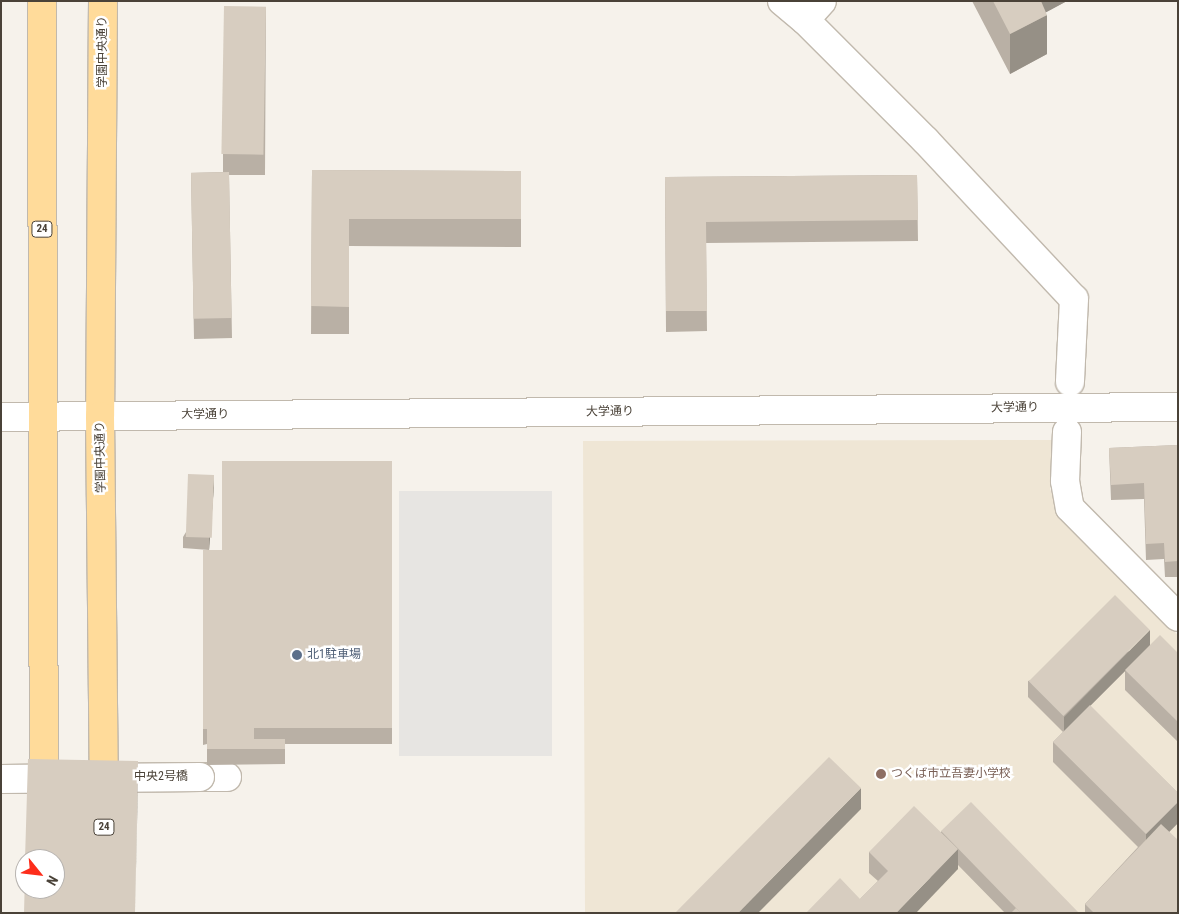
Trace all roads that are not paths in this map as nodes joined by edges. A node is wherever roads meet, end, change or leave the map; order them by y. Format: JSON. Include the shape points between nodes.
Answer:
{"nodes":[{"id":1,"x":42,"y":1,"type":"edge"},
{"id":2,"x":103,"y":1,"type":"edge"},
{"id":3,"x":782,"y":1,"type":"edge"},
{"id":4,"x":813,"y":11,"type":"edge"},
{"id":5,"x":1070,"y":382,"type":"dead end"},
{"id":6,"x":1178,"y":407,"type":"edge"},
{"id":7,"x":100,"y":416,"type":"junction"},
{"id":8,"x":1,"y":417,"type":"edge"},
{"id":9,"x":42,"y":417,"type":"junction"},
{"id":10,"x":1067,"y":432,"type":"dead end"},
{"id":11,"x":1178,"y":617,"type":"edge"},
{"id":12,"x":214,"y":777,"type":"dead end"},
{"id":13,"x":1,"y":779,"type":"edge"},
{"id":14,"x":104,"y":827,"type":"edge"},
{"id":15,"x":44,"y":849,"type":"edge"}],
"edges":[{"from":1,"to":9,"type":"main road","number":"24"},
{"from":2,"to":7,"type":"main road","name":"学園中央通り","number":"24"},
{"from":3,"to":4,"type":"street"},
{"from":4,"to":5,"type":"street","via":[[926,141],[1074,299]]},
{"from":6,"to":7,"type":"street","name":"大学通り"},
{"from":7,"to":9,"type":"street","name":"大学通り"},
{"from":7,"to":14,"type":"main road","name":"学園中央通り","number":"24"},
{"from":8,"to":9,"type":"street","name":"大学通り"},
{"from":9,"to":15,"type":"main road","number":"24"},
{"from":10,"to":11,"type":"street","via":[[1065,481],[1070,508]]},
{"from":12,"to":13,"type":"street","name":"中央2号橋","bridge":true}]}
